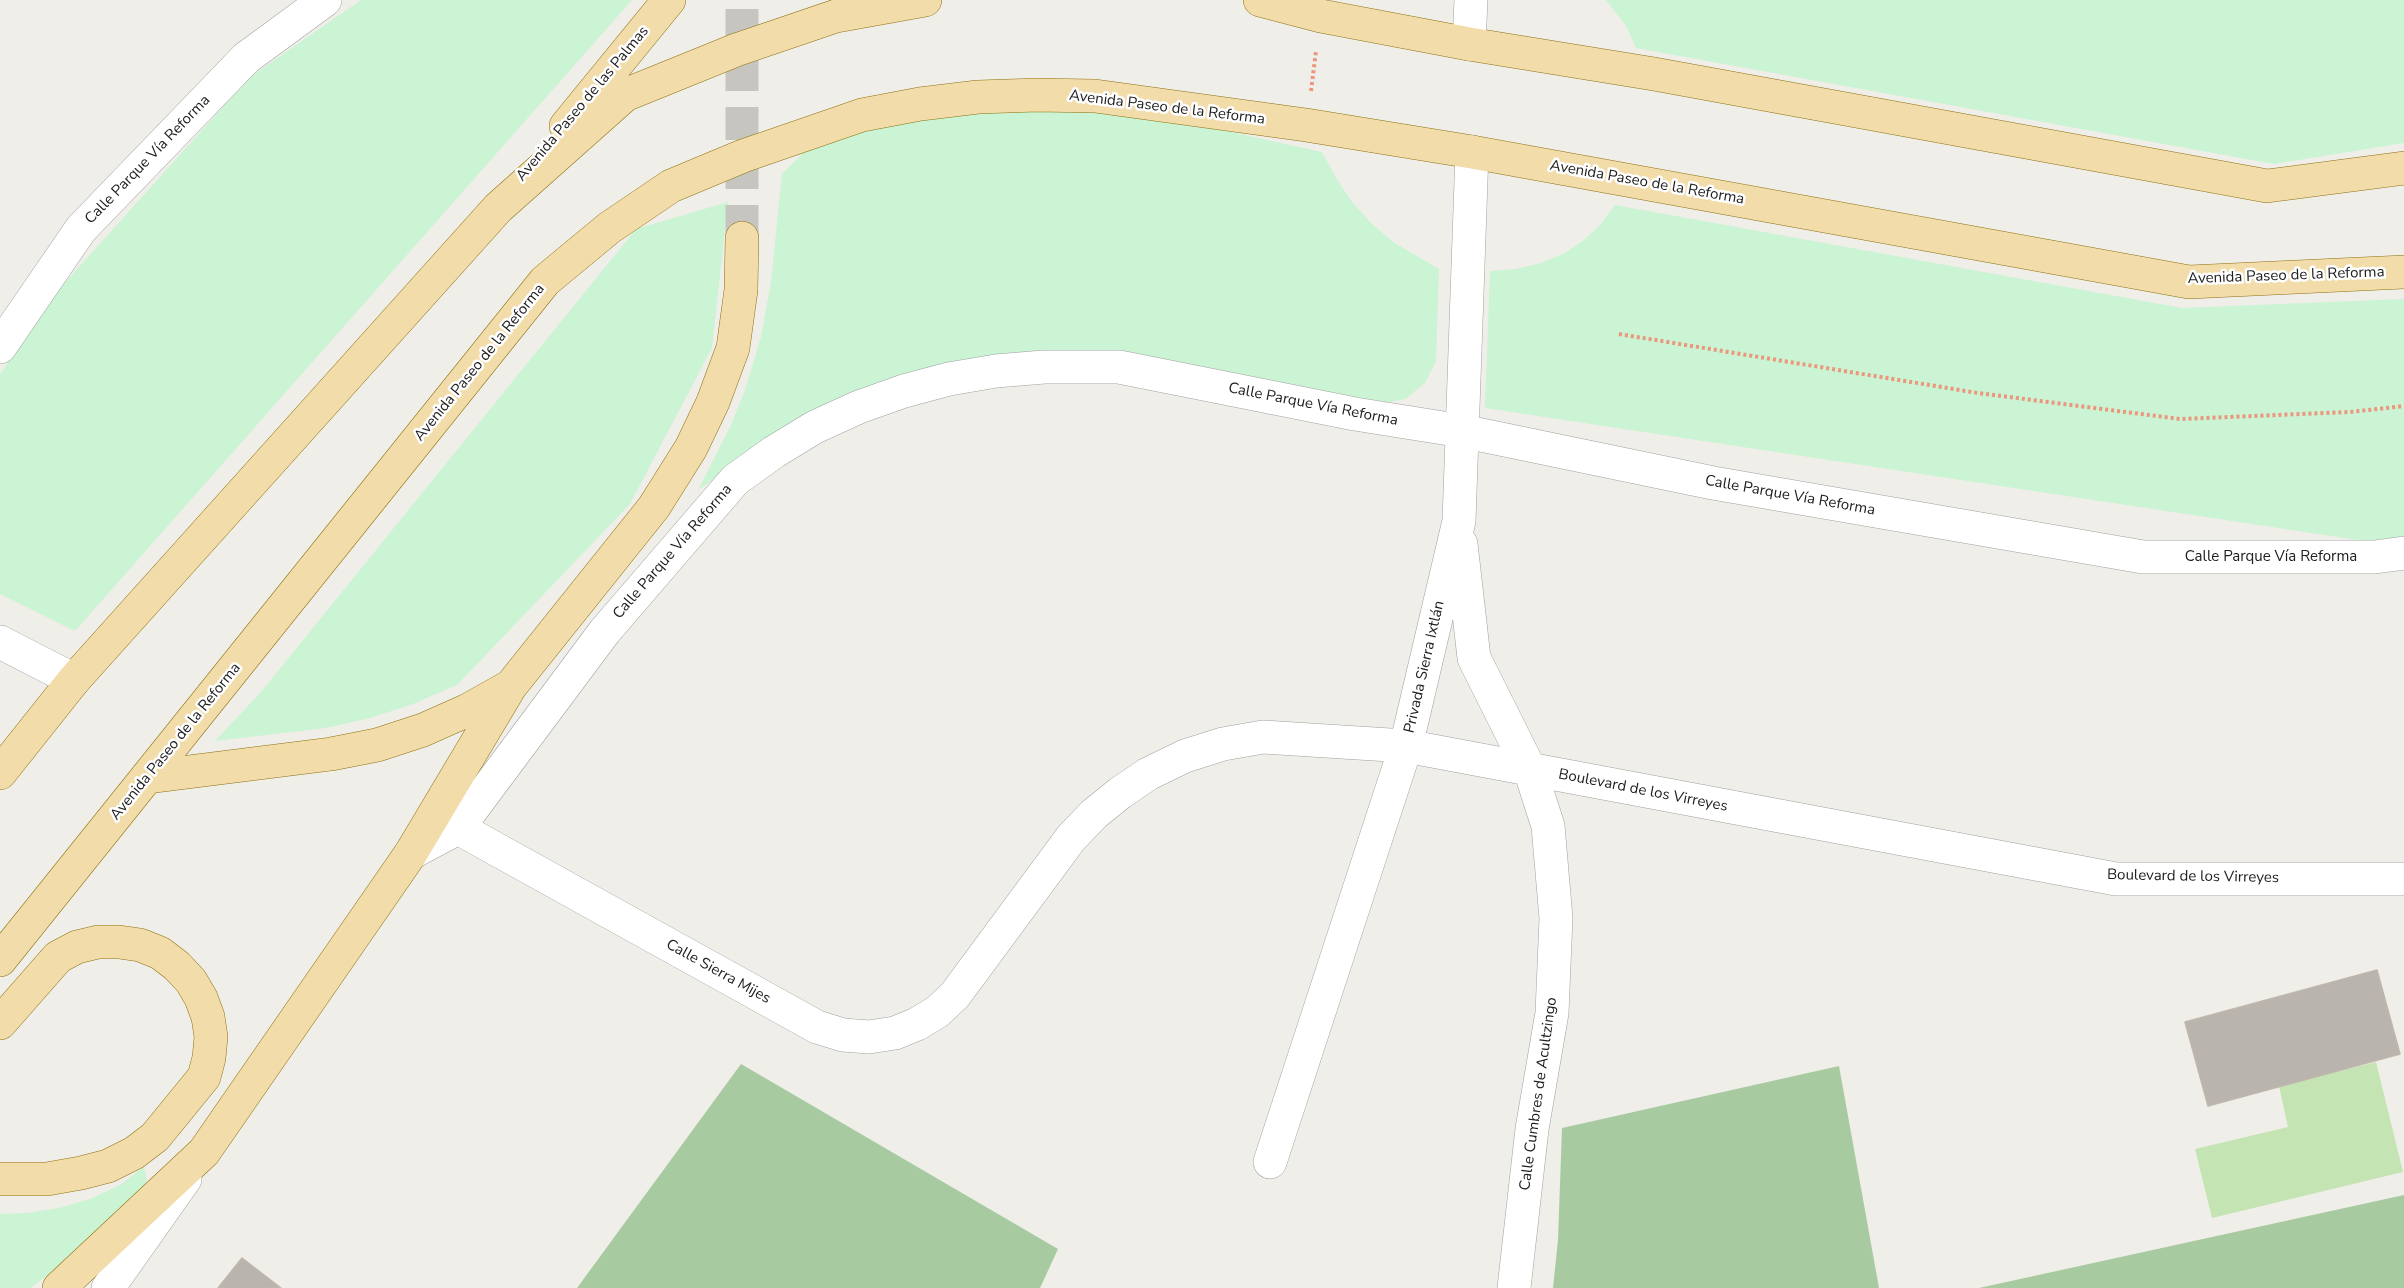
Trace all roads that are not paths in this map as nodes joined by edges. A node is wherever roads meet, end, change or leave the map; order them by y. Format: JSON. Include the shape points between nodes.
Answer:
{"nodes":[{"id":1,"x":325,"y":0,"type":"edge"},
{"id":2,"x":669,"y":0,"type":"edge"},
{"id":3,"x":925,"y":0,"type":"edge"},
{"id":4,"x":1260,"y":0,"type":"edge"},
{"id":5,"x":1471,"y":0,"type":"edge"},
{"id":6,"x":1469,"y":44,"type":"junction"},
{"id":7,"x":1472,"y":152,"type":"junction"},
{"id":8,"x":2404,"y":168,"type":"edge"},
{"id":9,"x":498,"y":208,"type":"junction"},
{"id":10,"x":742,"y":238,"type":"tunnel mouth"},
{"id":11,"x":2404,"y":272,"type":"edge"},
{"id":12,"x":0,"y":347,"type":"edge"},
{"id":13,"x":1462,"y":431,"type":"junction"},
{"id":14,"x":1459,"y":522,"type":"junction"},
{"id":15,"x":2404,"y":553,"type":"edge"},
{"id":16,"x":0,"y":642,"type":"edge"},
{"id":17,"x":74,"y":680,"type":"junction"},
{"id":18,"x":510,"y":687,"type":"junction"},
{"id":19,"x":1406,"y":746,"type":"junction"},
{"id":20,"x":1530,"y":770,"type":"junction"},
{"id":21,"x":0,"y":773,"type":"edge"},
{"id":22,"x":148,"y":777,"type":"junction"},
{"id":23,"x":458,"y":828,"type":"junction"},
{"id":24,"x":411,"y":853,"type":"junction"},
{"id":25,"x":2404,"y":879,"type":"edge"},
{"id":26,"x":0,"y":960,"type":"edge"},
{"id":27,"x":975,"y":969,"type":"joint"},
{"id":28,"x":0,"y":1023,"type":"edge"},
{"id":29,"x":204,"y":1152,"type":"junction"},
{"id":30,"x":1270,"y":1162,"type":"dead end"},
{"id":31,"x":0,"y":1179,"type":"edge"},
{"id":32,"x":58,"y":1288,"type":"edge"},
{"id":33,"x":108,"y":1288,"type":"edge"},
{"id":34,"x":1514,"y":1288,"type":"edge"}],
"edges":[{"from":1,"to":12,"type":"street","name":"Calle Parque Vía Reforma","via":[[246,58],[81,230]]},
{"from":2,"to":9,"type":"main road","name":"Avenida Paseo de las Palmas"},
{"from":3,"to":9,"type":"main road","via":[[836,16],[736,50],[625,95]]},
{"from":4,"to":6,"type":"main road","via":[[1321,16]]},
{"from":5,"to":6,"type":"street"},
{"from":6,"to":8,"type":"main road","via":[[2267,186]]},
{"from":7,"to":11,"type":"main road","name":"Avenida Paseo de la Reforma","via":[[2189,282]]},
{"from":7,"to":13,"type":"street","name":"Privada Sierra Ixtlán"},
{"from":7,"to":22,"type":"main road","name":"Avenida Paseo de la Reforma","via":[[1095,96],[1037,94],[920,104],[862,116],[742,156],[671,186],[609,228],[545,281]]},
{"from":9,"to":17,"type":"main road"},
{"from":10,"to":18,"type":"main road","via":[[741,290],[733,348],[690,448],[654,507]]},
{"from":13,"to":14,"type":"street","name":"Privada Sierra Ixtlán"},
{"from":13,"to":15,"type":"street","name":"Calle Parque Vía Reforma","via":[[1713,483],[2143,557],[2375,557]]},
{"from":13,"to":23,"type":"street","name":"Calle Parque Vía Reforma","via":[[1119,368],[996,371],[915,388],[859,407],[815,427],[735,480],[605,631]]},
{"from":14,"to":19,"type":"street","name":"Privada Sierra Ixtlán"},
{"from":14,"to":20,"type":"street","name":"Calle Cumbres de Acultzingo","via":[[1474,658]]},
{"from":16,"to":17,"type":"street"},
{"from":17,"to":21,"type":"main road"},
{"from":18,"to":22,"type":"main road","via":[[432,726],[377,745]]},
{"from":18,"to":24,"type":"main road"},
{"from":19,"to":20,"type":"street","name":"Boulevard de los Virreyes"},
{"from":19,"to":27,"type":"street","name":"Boulevard de los Virreyes","via":[[1263,736],[1185,756],[1148,774],[1111,800],[1071,838]]},
{"from":19,"to":30,"type":"street","name":"Privada Sierra Ixtlán"},
{"from":20,"to":25,"type":"street","name":"Boulevard de los Virreyes","via":[[2116,879]]},
{"from":20,"to":34,"type":"street","name":"Calle Cumbres de Acultzingo","via":[[1548,826],[1556,918],[1552,1013],[1532,1129]]},
{"from":22,"to":26,"type":"main road","name":"Avenida Paseo de la Reforma"},
{"from":23,"to":24,"type":"street","name":"Calle Parque Vía Reforma"},
{"from":23,"to":27,"type":"street","name":"Calle Sierra Mijes","via":[[817,1027],[843,1035],[895,1033],[917,1024],[955,995]]},
{"from":24,"to":29,"type":"main road"},
{"from":28,"to":31,"type":"main road","via":[[58,957],[77,947],[119,942],[160,953],[177,966],[201,998],[211,1037],[204,1077],[155,1137],[134,1153],[81,1173],[47,1179]]},
{"from":29,"to":32,"type":"main road"},
{"from":29,"to":33,"type":"street"}]}
